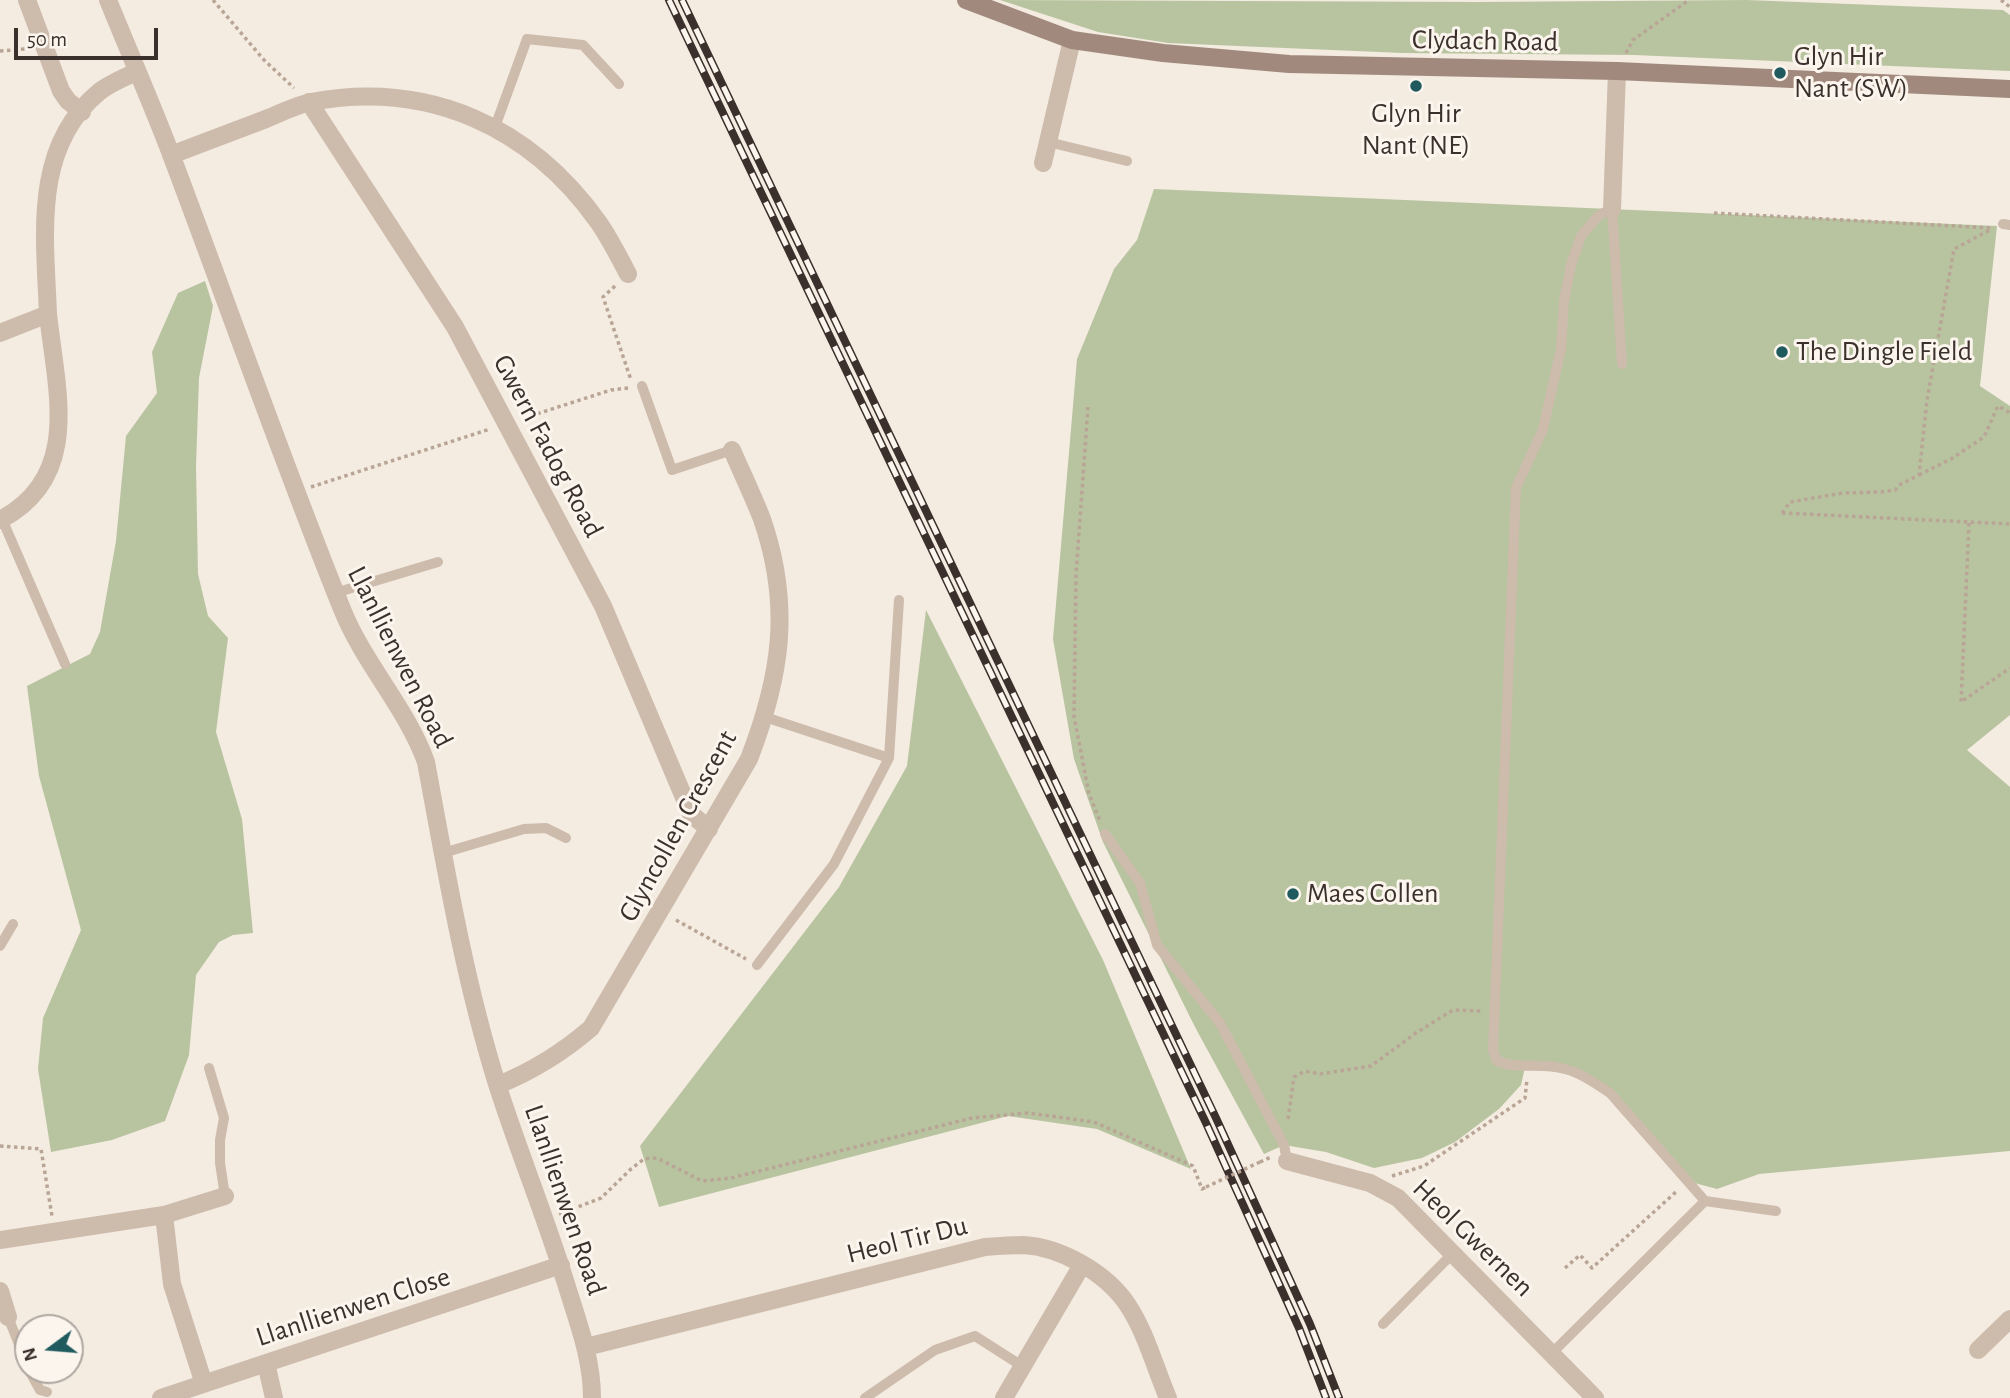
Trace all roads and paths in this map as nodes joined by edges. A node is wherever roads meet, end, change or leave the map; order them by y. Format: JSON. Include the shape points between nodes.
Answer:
{"nodes":[{"id":1,"x":27,"y":0,"type":"edge"},
{"id":2,"x":108,"y":0,"type":"edge"},
{"id":3,"x":213,"y":0,"type":"edge"},
{"id":4,"x":966,"y":0,"type":"edge"},
{"id":5,"x":1689,"y":0,"type":"edge"},
{"id":6,"x":2001,"y":0,"type":"edge"},
{"id":7,"x":2010,"y":7,"type":"edge"},
{"id":8,"x":1072,"y":40,"type":"junction"},
{"id":9,"x":45,"y":48,"type":"junction"},
{"id":10,"x":0,"y":51,"type":"edge"},
{"id":11,"x":137,"y":71,"type":"junction"},
{"id":12,"x":1617,"y":71,"type":"junction"},
{"id":13,"x":619,"y":83,"type":"dead end"},
{"id":14,"x":2010,"y":89,"type":"edge"},
{"id":15,"x":309,"y":102,"type":"junction"},
{"id":16,"x":82,"y":112,"type":"junction"},
{"id":17,"x":495,"y":127,"type":"junction"},
{"id":18,"x":1048,"y":142,"type":"junction"},
{"id":19,"x":172,"y":155,"type":"junction"},
{"id":20,"x":1127,"y":160,"type":"dead end"},
{"id":21,"x":1043,"y":163,"type":"dead end"},
{"id":22,"x":1612,"y":209,"type":"junction"},
{"id":23,"x":1714,"y":213,"type":"dead end"},
{"id":24,"x":628,"y":274,"type":"joint"},
{"id":25,"x":48,"y":314,"type":"junction"},
{"id":26,"x":0,"y":333,"type":"edge"},
{"id":27,"x":1622,"y":364,"type":"dead end"},
{"id":28,"x":642,"y":386,"type":"junction"},
{"id":29,"x":1088,"y":407,"type":"dead end"},
{"id":30,"x":2010,"y":413,"type":"edge"},
{"id":31,"x":507,"y":424,"type":"junction"},
{"id":32,"x":733,"y":450,"type":"joint"},
{"id":33,"x":1919,"y":475,"type":"junction"},
{"id":34,"x":296,"y":492,"type":"junction"},
{"id":35,"x":1,"y":520,"type":"edge"},
{"id":36,"x":1969,"y":523,"type":"junction"},
{"id":37,"x":2010,"y":524,"type":"edge"},
{"id":38,"x":438,"y":562,"type":"dead end"},
{"id":39,"x":335,"y":593,"type":"junction"},
{"id":40,"x":899,"y":600,"type":"dead end"},
{"id":41,"x":65,"y":664,"type":"dead end"},
{"id":42,"x":2010,"y":668,"type":"edge"},
{"id":43,"x":765,"y":717,"type":"junction"},
{"id":44,"x":889,"y":758,"type":"junction"},
{"id":45,"x":709,"y":829,"type":"junction"},
{"id":46,"x":1105,"y":834,"type":"joint"},
{"id":47,"x":566,"y":838,"type":"dead end"},
{"id":48,"x":443,"y":853,"type":"junction"},
{"id":49,"x":661,"y":912,"type":"junction"},
{"id":50,"x":13,"y":924,"type":"dead end"},
{"id":51,"x":0,"y":946,"type":"edge"},
{"id":52,"x":757,"y":965,"type":"joint"},
{"id":53,"x":1495,"y":1012,"type":"junction"},
{"id":54,"x":1525,"y":1066,"type":"junction"},
{"id":55,"x":209,"y":1068,"type":"dead end"},
{"id":56,"x":498,"y":1085,"type":"junction"},
{"id":57,"x":0,"y":1146,"type":"edge"},
{"id":58,"x":1282,"y":1154,"type":"junction"},
{"id":59,"x":1687,"y":1181,"type":"junction"},
{"id":60,"x":1370,"y":1183,"type":"junction"},
{"id":61,"x":225,"y":1196,"type":"joint"},
{"id":62,"x":1705,"y":1201,"type":"junction"},
{"id":63,"x":1776,"y":1211,"type":"dead end"},
{"id":64,"x":164,"y":1215,"type":"junction"},
{"id":65,"x":544,"y":1220,"type":"junction"},
{"id":66,"x":54,"y":1232,"type":"junction"},
{"id":67,"x":0,"y":1240,"type":"edge"},
{"id":68,"x":1453,"y":1253,"type":"junction"},
{"id":69,"x":561,"y":1265,"type":"junction"},
{"id":70,"x":1082,"y":1265,"type":"junction"},
{"id":71,"x":1565,"y":1268,"type":"dead end"},
{"id":72,"x":0,"y":1291,"type":"edge"},
{"id":73,"x":8,"y":1317,"type":"joint"},
{"id":74,"x":2010,"y":1319,"type":"edge"},
{"id":75,"x":1383,"y":1324,"type":"dead end"},
{"id":76,"x":14,"y":1333,"type":"edge"},
{"id":77,"x":586,"y":1348,"type":"junction"},
{"id":78,"x":1978,"y":1350,"type":"dead end"},
{"id":79,"x":1552,"y":1353,"type":"junction"},
{"id":80,"x":266,"y":1363,"type":"junction"},
{"id":81,"x":1023,"y":1366,"type":"junction"},
{"id":82,"x":37,"y":1384,"type":"edge"},
{"id":83,"x":204,"y":1384,"type":"junction"},
{"id":84,"x":47,"y":1392,"type":"dead end"},
{"id":85,"x":161,"y":1398,"type":"edge"},
{"id":86,"x":274,"y":1398,"type":"edge"},
{"id":87,"x":592,"y":1398,"type":"edge"},
{"id":88,"x":865,"y":1398,"type":"edge"},
{"id":89,"x":1004,"y":1398,"type":"edge"},
{"id":90,"x":1168,"y":1398,"type":"edge"},
{"id":91,"x":1595,"y":1398,"type":"edge"}],
"edges":[{"from":1,"to":9,"type":"street"},
{"from":2,"to":11,"type":"street","name":"Llanllienwen Road"},
{"from":3,"to":15,"type":"path","via":[[264,60]]},
{"from":4,"to":8,"type":"main road","name":"Clydach Road"},
{"from":5,"to":12,"type":"path","via":[[1633,40]]},
{"from":6,"to":7,"type":"path"},
{"from":8,"to":12,"type":"main road","name":"Clydach Road","via":[[1289,64]]},
{"from":8,"to":18,"type":"street"},
{"from":9,"to":10,"type":"path"},
{"from":9,"to":16,"type":"street","via":[[61,91]]},
{"from":11,"to":16,"type":"street","via":[[100,92]]},
{"from":11,"to":19,"type":"street","name":"Llanllienwen Road"},
{"from":12,"to":14,"type":"main road","name":"Clydach Road"},
{"from":12,"to":22,"type":"street"},
{"from":13,"to":17,"type":"lane","via":[[583,45],[527,38]]},
{"from":15,"to":17,"type":"street","via":[[400,97],[440,105]]},
{"from":15,"to":19,"type":"street"},
{"from":15,"to":31,"type":"street","name":"Gwern Fadog Road","via":[[455,327]]},
{"from":16,"to":25,"type":"street","via":[[65,131],[47,189]]},
{"from":17,"to":24,"type":"street","via":[[562,179],[599,223]]},
{"from":18,"to":20,"type":"lane"},
{"from":18,"to":21,"type":"street"},
{"from":19,"to":34,"type":"street","name":"Llanllienwen Road"},
{"from":22,"to":27,"type":"lane"},
{"from":22,"to":53,"type":"lane","via":[[1581,236],[1571,265],[1561,349],[1543,429],[1516,488]]},
{"from":23,"to":33,"type":"path","via":[[1992,229],[1954,248],[1927,400]]},
{"from":24,"to":28,"type":"path","via":[[603,297],[631,381]]},
{"from":25,"to":26,"type":"street"},
{"from":25,"to":35,"type":"street","via":[[58,414],[51,471],[22,508]]},
{"from":28,"to":31,"type":"path","via":[[611,390]]},
{"from":28,"to":32,"type":"lane","via":[[672,470]]},
{"from":29,"to":46,"type":"path","via":[[1076,575],[1074,716],[1089,794]]},
{"from":30,"to":33,"type":"path","via":[[1998,405],[1984,438]]},
{"from":31,"to":34,"type":"path"},
{"from":31,"to":45,"type":"street","name":"Gwern Fadog Road","via":[[603,606],[691,814]]},
{"from":32,"to":43,"type":"street","name":"Glyncollen Crescent","via":[[761,519],[779,593],[777,669]]},
{"from":33,"to":36,"type":"path","via":[[1881,492],[1790,502],[1782,513]]},
{"from":34,"to":39,"type":"street","name":"Llanllienwen Road"},
{"from":35,"to":41,"type":"lane"},
{"from":36,"to":37,"type":"path"},
{"from":36,"to":42,"type":"path","via":[[1961,702]]},
{"from":38,"to":39,"type":"lane"},
{"from":39,"to":48,"type":"street","name":"Llanllienwen Road","via":[[357,642],[417,737]]},
{"from":40,"to":44,"type":"lane"},
{"from":43,"to":44,"type":"lane"},
{"from":43,"to":45,"type":"street","name":"Glyncollen Crescent","via":[[749,759]]},
{"from":44,"to":52,"type":"lane","via":[[834,864]]},
{"from":45,"to":49,"type":"street","name":"Glyncollen Crescent"},
{"from":46,"to":58,"type":"lane","via":[[1140,883],[1157,945],[1220,1023]]},
{"from":47,"to":48,"type":"lane","via":[[547,828],[524,829]]},
{"from":48,"to":56,"type":"street","name":"Llanllienwen Road","via":[[463,959]]},
{"from":49,"to":52,"type":"path"},
{"from":49,"to":56,"type":"street","name":"Glyncollen Crescent","via":[[591,1028],[531,1072]]},
{"from":50,"to":51,"type":"lane"},
{"from":53,"to":54,"type":"lane","via":[[1493,1050],[1497,1061]]},
{"from":53,"to":58,"type":"path","via":[[1453,1010],[1371,1066],[1320,1074],[1305,1070],[1294,1076]]},
{"from":54,"to":59,"type":"lane","via":[[1563,1068],[1610,1093]]},
{"from":54,"to":60,"type":"path","via":[[1525,1098],[1424,1166]]},
{"from":55,"to":61,"type":"lane","via":[[224,1118],[220,1152]]},
{"from":56,"to":65,"type":"street","name":"Llanllienwen Road"},
{"from":57,"to":66,"type":"path","via":[[41,1149]]},
{"from":58,"to":60,"type":"street","name":"Heol Gwernen"},
{"from":58,"to":65,"type":"path","bridge":true,"via":[[1202,1189],[1193,1166],[1094,1122],[998,1114],[731,1178],[702,1181],[657,1158],[644,1159],[601,1198]]},
{"from":59,"to":62,"type":"lane"},
{"from":59,"to":71,"type":"path","via":[[1592,1268],[1580,1255]]},
{"from":60,"to":68,"type":"street","name":"Heol Gwernen","via":[[1398,1198]]},
{"from":61,"to":64,"type":"street"},
{"from":62,"to":63,"type":"lane"},
{"from":62,"to":79,"type":"lane"},
{"from":64,"to":66,"type":"street"},
{"from":64,"to":83,"type":"street","via":[[172,1284]]},
{"from":65,"to":69,"type":"street","name":"Llanllienwen Road"},
{"from":66,"to":67,"type":"street"},
{"from":68,"to":75,"type":"lane"},
{"from":68,"to":79,"type":"street","name":"Heol Gwernen"},
{"from":69,"to":77,"type":"street","name":"Llanllienwen Road"},
{"from":69,"to":80,"type":"street","name":"Llanllienwen Close"},
{"from":70,"to":77,"type":"street","name":"Heol Tir Du","via":[[1057,1252],[1024,1245],[985,1247]]},
{"from":70,"to":81,"type":"street"},
{"from":70,"to":90,"type":"street","name":"Heol Tir Du","via":[[1127,1304]]},
{"from":72,"to":73,"type":"street"},
{"from":73,"to":76,"type":"lane"},
{"from":74,"to":78,"type":"street"},
{"from":77,"to":87,"type":"street","name":"Llanllienwen Road"},
{"from":79,"to":91,"type":"street","name":"Heol Gwernen"},
{"from":80,"to":83,"type":"street","name":"Llanllienwen Close"},
{"from":80,"to":86,"type":"street"},
{"from":81,"to":88,"type":"lane","via":[[975,1336],[935,1350]]},
{"from":81,"to":89,"type":"street"},
{"from":82,"to":84,"type":"lane"},
{"from":83,"to":85,"type":"street","name":"Llanllienwen Close"}]}
